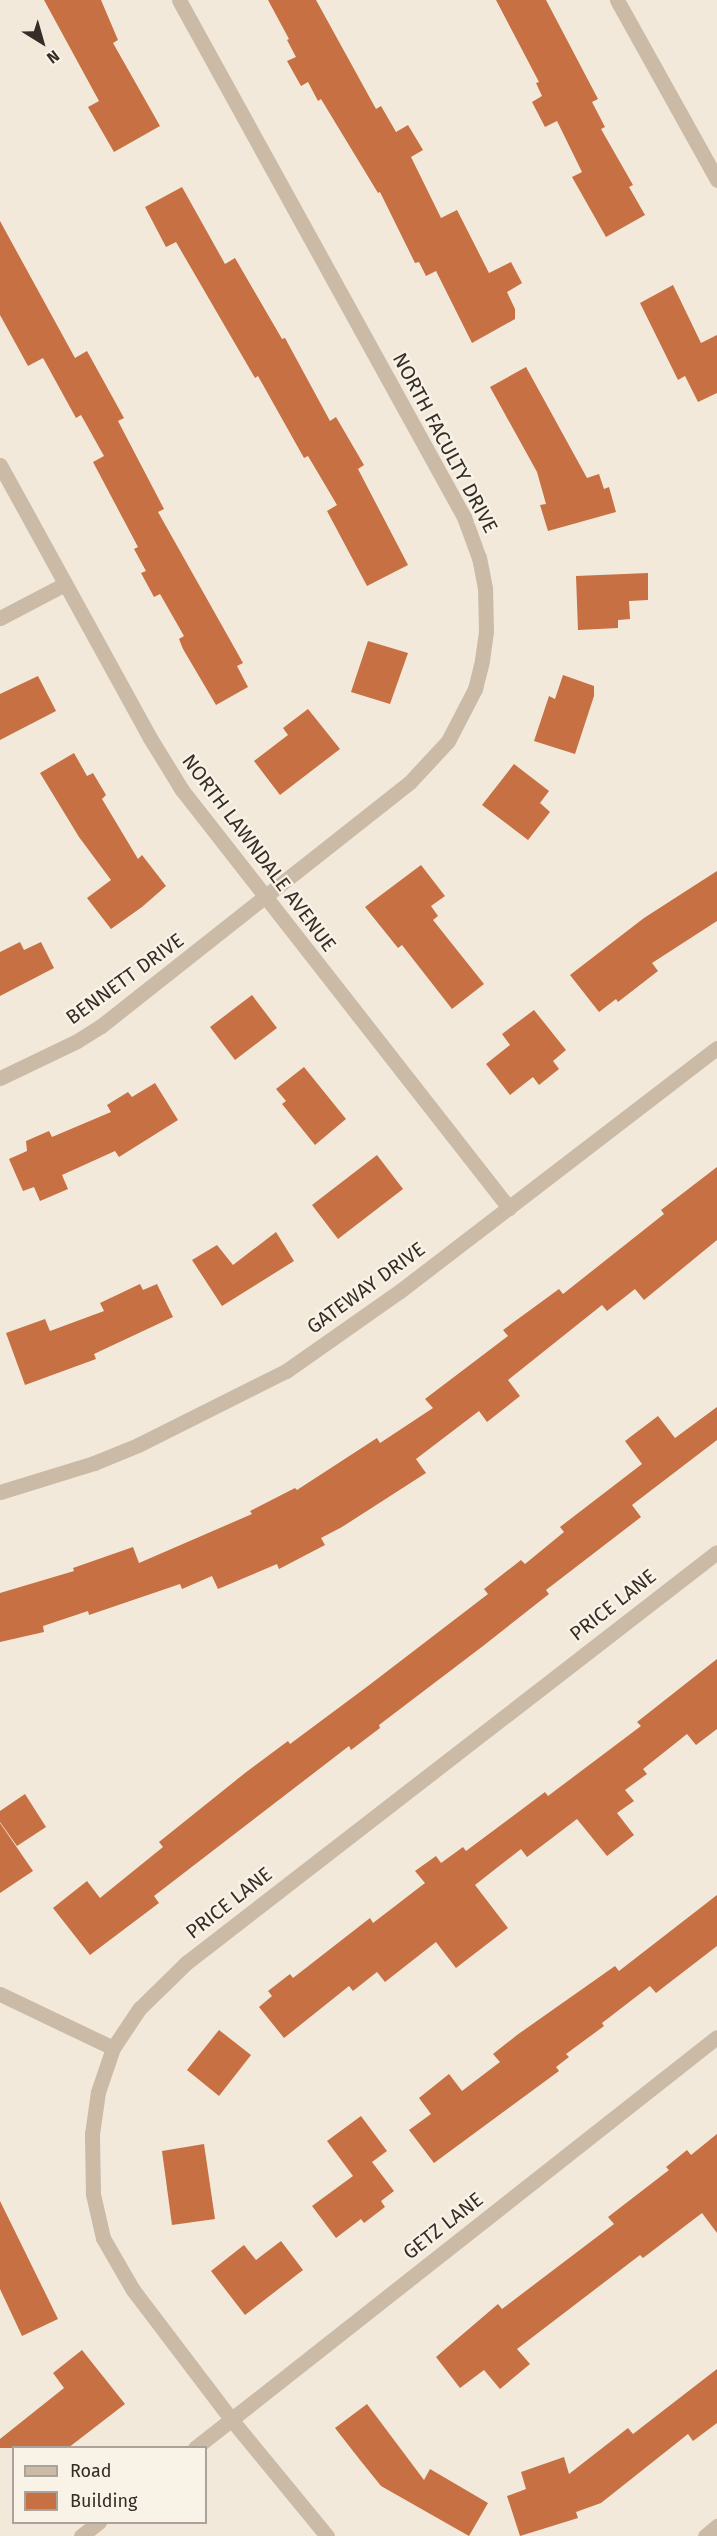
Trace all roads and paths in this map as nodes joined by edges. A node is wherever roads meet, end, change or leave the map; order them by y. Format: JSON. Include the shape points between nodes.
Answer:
{"nodes":[{"id":1,"x":179,"y":0,"type":"edge"},
{"id":2,"x":618,"y":0,"type":"edge"},
{"id":3,"x":717,"y":180,"type":"edge"},
{"id":4,"x":0,"y":465,"type":"edge"},
{"id":5,"x":65,"y":584,"type":"junction"},
{"id":6,"x":0,"y":618,"type":"edge"},
{"id":7,"x":265,"y":899,"type":"junction"},
{"id":8,"x":717,"y":1048,"type":"edge"},
{"id":9,"x":0,"y":1078,"type":"edge"},
{"id":10,"x":509,"y":1208,"type":"junction"},
{"id":11,"x":0,"y":1492,"type":"edge"},
{"id":12,"x":717,"y":1552,"type":"edge"},
{"id":13,"x":0,"y":1994,"type":"edge"},
{"id":14,"x":717,"y":2037,"type":"edge"},
{"id":15,"x":113,"y":2048,"type":"junction"},
{"id":16,"x":231,"y":2419,"type":"junction"},
{"id":17,"x":197,"y":2446,"type":"edge"},
{"id":18,"x":98,"y":2524,"type":"edge"},
{"id":19,"x":717,"y":2526,"type":"edge"},
{"id":20,"x":81,"y":2536,"type":"edge"},
{"id":21,"x":327,"y":2536,"type":"edge"},
{"id":22,"x":705,"y":2536,"type":"edge"}],
"edges":[{"from":1,"to":7,"type":"street","name":"NORTH FACULTY DRIVE","via":[[464,517],[486,588],[486,631],[475,689],[440,753],[410,783]]},
{"from":2,"to":3,"type":"street"},
{"from":4,"to":5,"type":"street","name":"NORTH LAWNDALE AVENUE"},
{"from":5,"to":6,"type":"street"},
{"from":5,"to":7,"type":"street","name":"NORTH LAWNDALE AVENUE","via":[[171,773]]},
{"from":7,"to":9,"type":"street","name":"BENNETT DRIVE","via":[[101,1026]]},
{"from":7,"to":10,"type":"street","name":"NORTH LAWNDALE AVENUE"},
{"from":8,"to":10,"type":"street","name":"GATEWAY DRIVE"},
{"from":10,"to":11,"type":"street","name":"GATEWAY DRIVE","via":[[286,1371],[138,1445]]},
{"from":12,"to":15,"type":"street","name":"PRICE LANE","via":[[186,1963],[139,2009]]},
{"from":13,"to":15,"type":"street"},
{"from":14,"to":16,"type":"street","name":"GETZ LANE"},
{"from":15,"to":16,"type":"street","name":"PRICE LANE","via":[[98,2092],[92,2134],[90,2164],[97,2220],[112,2257],[134,2290]]},
{"from":16,"to":17,"type":"street","name":"GETZ LANE"},
{"from":16,"to":21,"type":"street","name":"PRICE LANE"},
{"from":18,"to":20,"type":"street"},
{"from":19,"to":22,"type":"street"}]}
